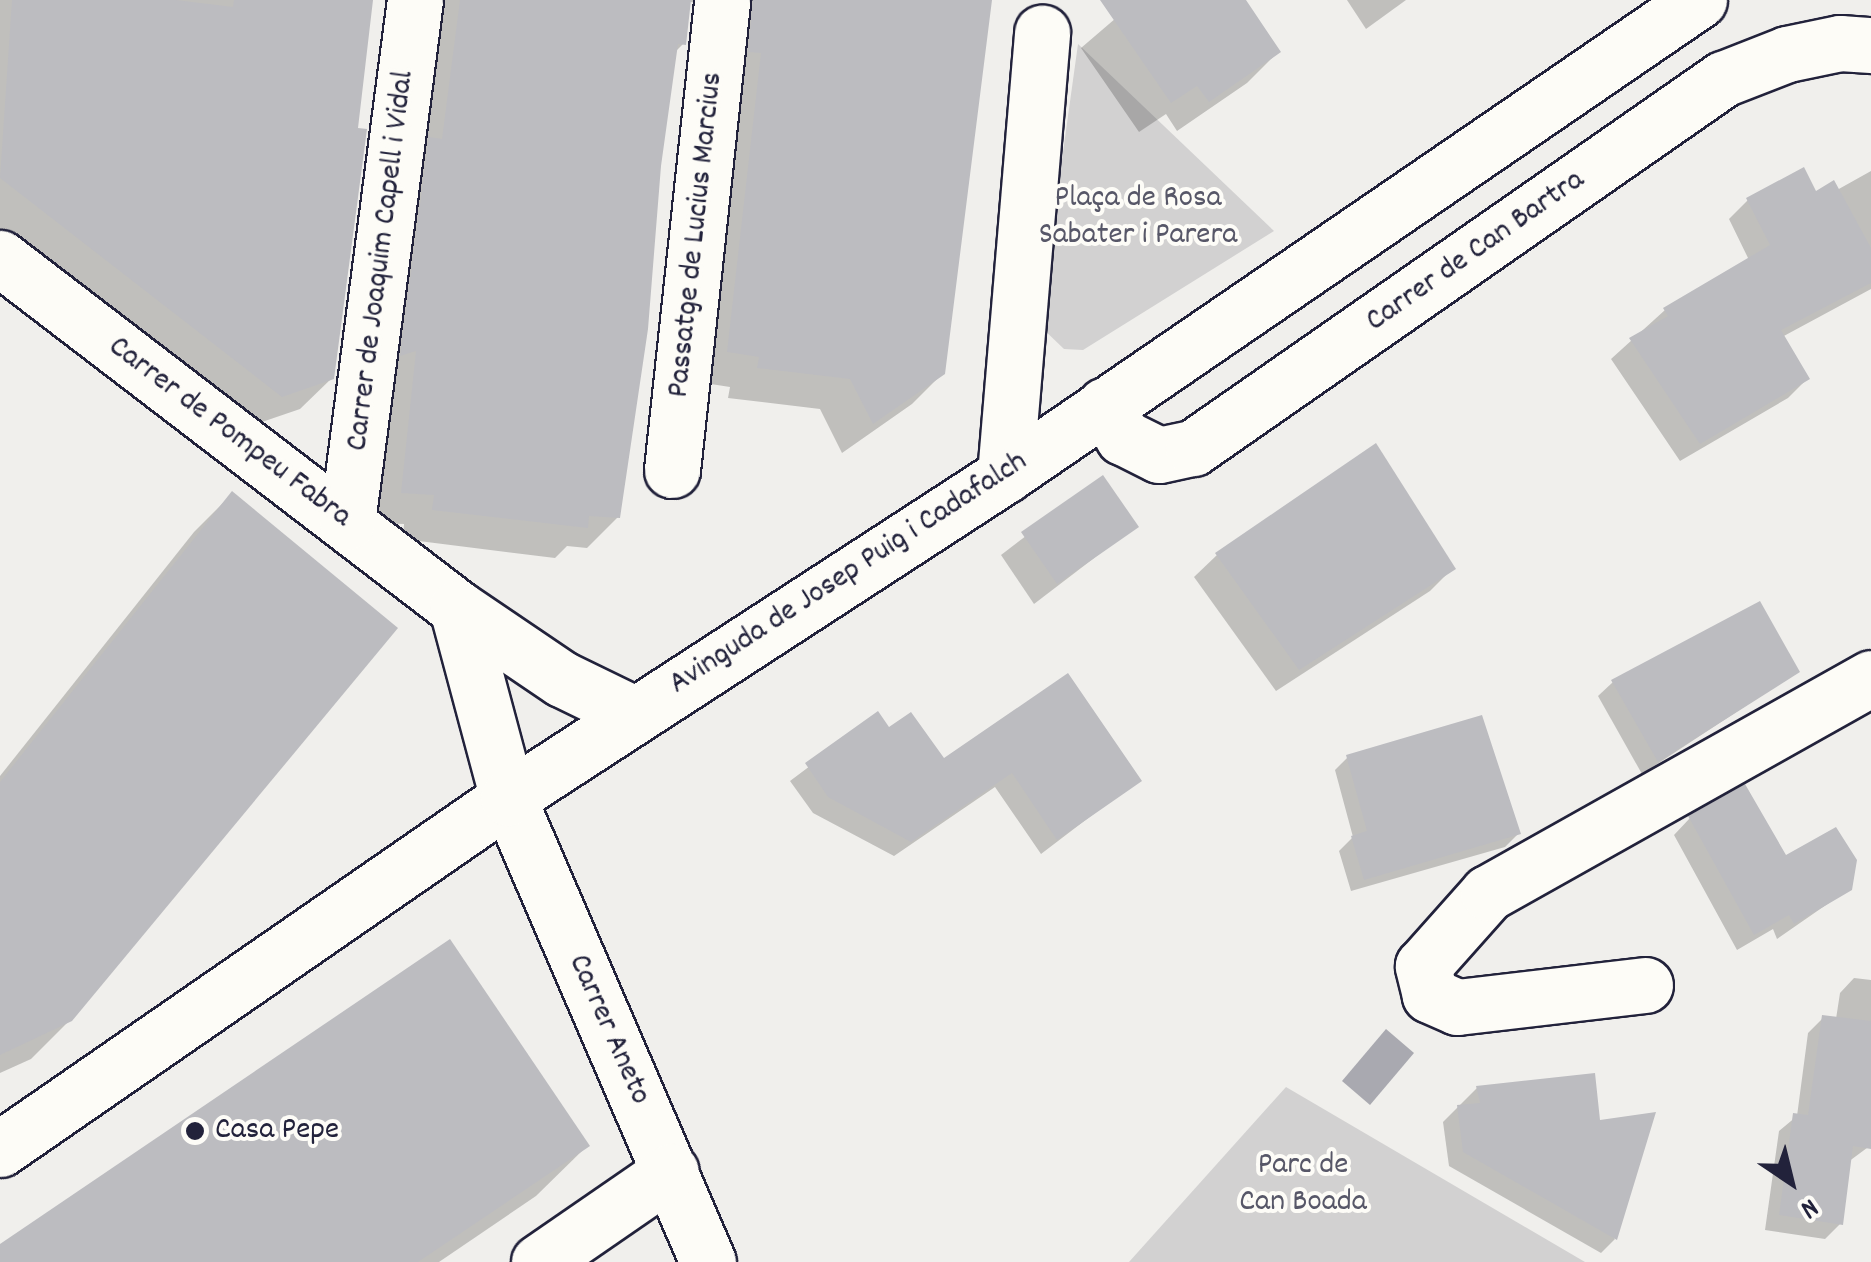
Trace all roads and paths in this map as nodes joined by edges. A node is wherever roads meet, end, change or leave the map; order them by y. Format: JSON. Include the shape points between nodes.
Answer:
{"nodes":[{"id":1,"x":416,"y":0,"type":"edge"},
{"id":2,"x":722,"y":0,"type":"edge"},
{"id":3,"x":1699,"y":0,"type":"edge"},
{"id":4,"x":1042,"y":33,"type":"dead end"},
{"id":5,"x":1871,"y":45,"type":"edge"},
{"id":6,"x":0,"y":258,"type":"edge"},
{"id":7,"x":1105,"y":405,"type":"junction"},
{"id":8,"x":672,"y":470,"type":"dead end"},
{"id":9,"x":1005,"y":475,"type":"junction"},
{"id":10,"x":347,"y":522,"type":"junction"},
{"id":11,"x":457,"y":608,"type":"junction"},
{"id":12,"x":1871,"y":678,"type":"edge"},
{"id":13,"x":634,"y":714,"type":"junction"},
{"id":14,"x":508,"y":798,"type":"junction"},
{"id":15,"x":1645,"y":985,"type":"dead end"},
{"id":16,"x":0,"y":1149,"type":"edge"},
{"id":17,"x":671,"y":1171,"type":"junction"},
{"id":18,"x":539,"y":1262,"type":"edge"},
{"id":19,"x":708,"y":1262,"type":"edge"}],
"edges":[{"from":1,"to":10,"type":"street","name":"Carrer de Joaquim Capell i Vidal"},
{"from":2,"to":8,"type":"street","name":"Passatge de Lucius Marcius"},
{"from":3,"to":7,"type":"street","name":"Avinguda de Josep Puig i Cadafalch"},
{"from":4,"to":9,"type":"street"},
{"from":5,"to":7,"type":"street","name":"Carrer de Can Bartra","via":[[1840,43],[1787,54],[1723,80],[1193,448],[1160,454],[1122,436]]},
{"from":6,"to":10,"type":"street","name":"Carrer de Pompeu Fabra"},
{"from":7,"to":9,"type":"street","name":"Avinguda de Josep Puig i Cadafalch"},
{"from":9,"to":13,"type":"street","name":"Avinguda de Josep Puig i Cadafalch"},
{"from":10,"to":11,"type":"street","name":"Carrer de Pompeu Fabra"},
{"from":11,"to":13,"type":"street","name":"Carrer de Pompeu Fabra","via":[[562,679]]},
{"from":11,"to":14,"type":"street"},
{"from":12,"to":15,"type":"street","via":[[1488,894],[1423,966],[1430,995],[1456,1008]]},
{"from":13,"to":14,"type":"street","name":"Avinguda de Josep Puig i Cadafalch"},
{"from":14,"to":16,"type":"street","name":"Avinguda de Josep Puig i Cadafalch"},
{"from":14,"to":17,"type":"street","name":"Carrer Aneto"},
{"from":17,"to":18,"type":"street"},
{"from":17,"to":19,"type":"street","name":"Carrer Aneto"}]}
